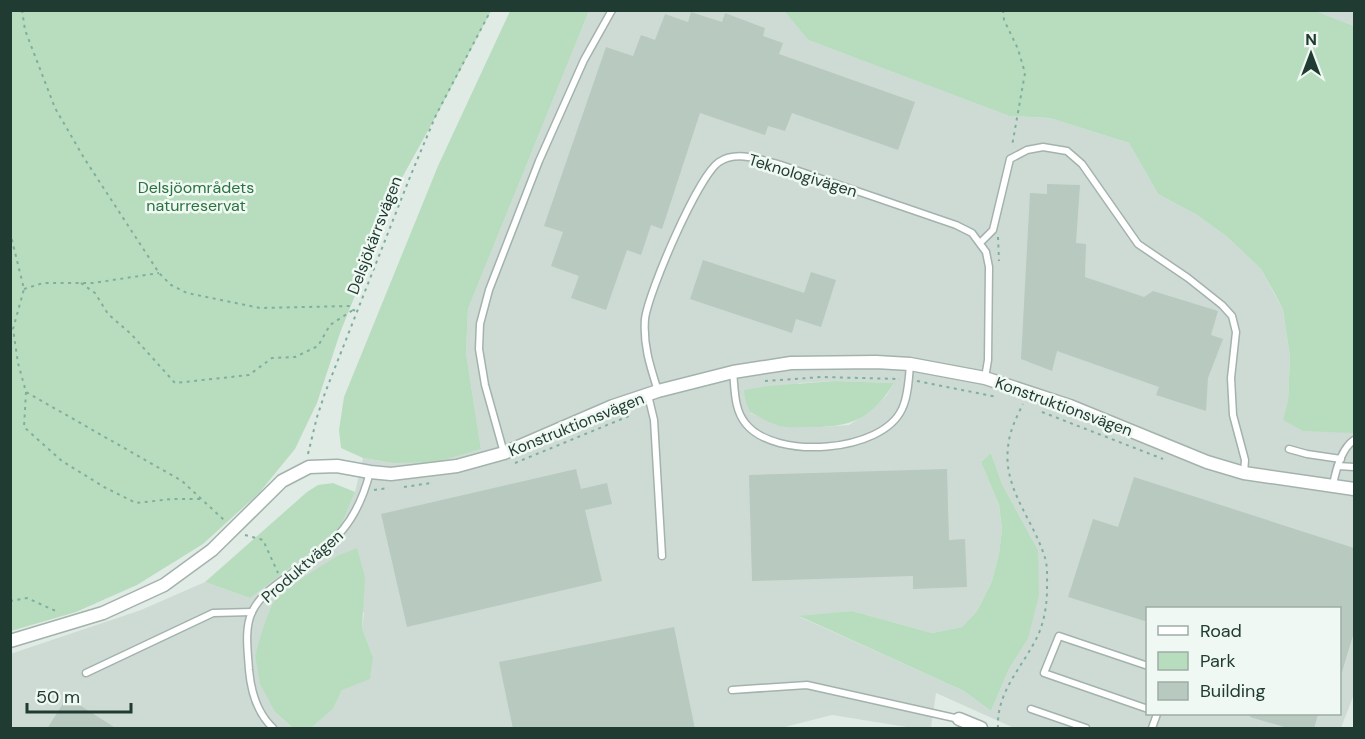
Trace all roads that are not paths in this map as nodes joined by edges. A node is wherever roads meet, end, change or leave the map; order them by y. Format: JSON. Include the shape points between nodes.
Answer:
{"nodes":[{"id":1,"x":612,"y":10,"type":"edge"},
{"id":2,"x":980,"y":243,"type":"junction"},
{"id":3,"x":910,"y":364,"type":"junction"},
{"id":4,"x":733,"y":372,"type":"junction"},
{"id":5,"x":985,"y":378,"type":"junction"},
{"id":6,"x":653,"y":393,"type":"junction"},
{"id":7,"x":1354,"y":440,"type":"edge"},
{"id":8,"x":1289,"y":449,"type":"dead end"},
{"id":9,"x":504,"y":453,"type":"junction"},
{"id":10,"x":1341,"y":459,"type":"junction"},
{"id":11,"x":1338,"y":466,"type":"junction"},
{"id":12,"x":1354,"y":467,"type":"edge"},
{"id":13,"x":370,"y":472,"type":"junction"},
{"id":14,"x":1244,"y":473,"type":"junction"},
{"id":15,"x":1333,"y":485,"type":"junction"},
{"id":16,"x":1354,"y":489,"type":"edge"},
{"id":17,"x":662,"y":556,"type":"dead end"},
{"id":18,"x":252,"y":612,"type":"junction"},
{"id":19,"x":10,"y":641,"type":"edge"},
{"id":20,"x":1146,"y":665,"type":"edge"},
{"id":21,"x":86,"y":673,"type":"dead end"},
{"id":22,"x":732,"y":690,"type":"dead end"},
{"id":23,"x":1146,"y":708,"type":"edge"},
{"id":24,"x":1031,"y":710,"type":"dead end"},
{"id":25,"x":959,"y":719,"type":"joint"},
{"id":26,"x":273,"y":729,"type":"edge"},
{"id":27,"x":981,"y":729,"type":"edge"},
{"id":28,"x":1086,"y":729,"type":"edge"}],
"edges":[{"from":1,"to":9,"type":"lane","via":[[584,60],[539,161],[489,290],[480,324],[479,349],[485,385]]},
{"from":2,"to":5,"type":"lane","via":[[989,267]]},
{"from":2,"to":6,"type":"lane","name":"Teknologivägen","via":[[972,233],[956,225],[781,165],[752,157],[719,162],[694,197],[645,317]]},
{"from":2,"to":14,"type":"lane","via":[[993,230],[1010,159],[1043,147],[1068,151],[1083,164],[1138,244],[1188,278],[1232,316],[1236,332],[1231,378],[1233,415],[1245,460]]},
{"from":3,"to":4,"type":"street","name":"Konstruktionsvägen","via":[[817,362]]},
{"from":3,"to":4,"type":"lane","via":[[902,410],[889,426],[845,445],[787,445],[764,438],[747,426],[737,411]]},
{"from":3,"to":5,"type":"street","name":"Konstruktionsvägen"},
{"from":4,"to":6,"type":"street","name":"Konstruktionsvägen"},
{"from":5,"to":14,"type":"street","name":"Konstruktionsvägen"},
{"from":6,"to":9,"type":"street","name":"Konstruktionsvägen","via":[[612,406]]},
{"from":6,"to":17,"type":"lane","name":"Teknologivägen"},
{"from":7,"to":10,"type":"lane","via":[[1346,446]]},
{"from":8,"to":10,"type":"lane"},
{"from":9,"to":13,"type":"street","name":"Konstruktionsvägen","via":[[436,470]]},
{"from":10,"to":11,"type":"lane"},
{"from":11,"to":12,"type":"lane"},
{"from":11,"to":15,"type":"lane"},
{"from":13,"to":18,"type":"lane","name":"Produktvägen","via":[[361,503],[343,532],[268,591]]},
{"from":13,"to":19,"type":"street","name":"Konstruktionsvägen","via":[[337,466],[309,467],[282,481],[212,550],[164,585],[103,613]]},
{"from":14,"to":15,"type":"street","name":"Konstruktionsvägen"},
{"from":15,"to":16,"type":"street","name":"Konstruktionsvägen"},
{"from":18,"to":21,"type":"lane","via":[[213,613]]},
{"from":18,"to":26,"type":"lane","name":"Produktvägen","via":[[247,650],[250,678],[254,700]]},
{"from":20,"to":23,"type":"lane","via":[[1059,636],[1044,673]]},
{"from":22,"to":25,"type":"lane","via":[[807,685]]},
{"from":24,"to":28,"type":"lane"},
{"from":25,"to":27,"type":"street"}]}
